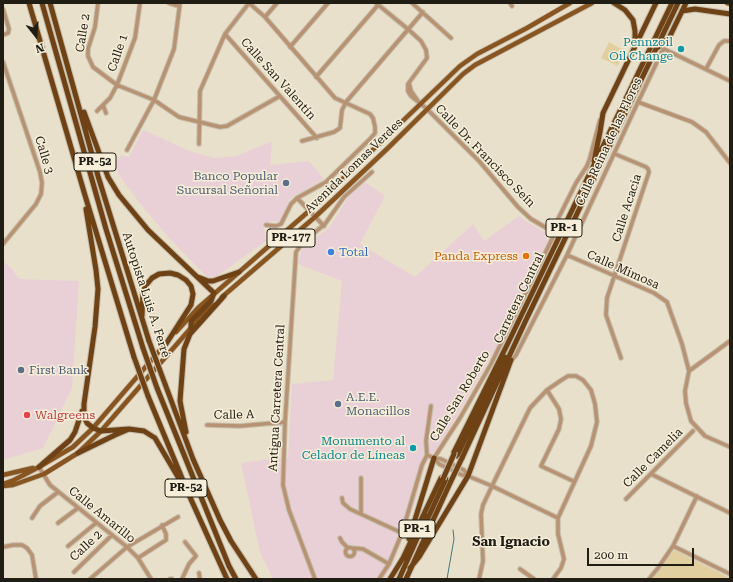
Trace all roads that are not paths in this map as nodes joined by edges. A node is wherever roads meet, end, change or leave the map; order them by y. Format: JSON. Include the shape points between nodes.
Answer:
{"nodes":[{"id":1,"x":29,"y":3,"type":"edge"},
{"id":2,"x":42,"y":3,"type":"edge"},
{"id":3,"x":50,"y":3,"type":"edge"},
{"id":4,"x":98,"y":3,"type":"edge"},
{"id":5,"x":140,"y":3,"type":"edge"},
{"id":6,"x":169,"y":3,"type":"edge"},
{"id":7,"x":249,"y":3,"type":"edge"},
{"id":8,"x":277,"y":3,"type":"edge"},
{"id":9,"x":328,"y":3,"type":"edge"},
{"id":10,"x":412,"y":3,"type":"edge"},
{"id":11,"x":570,"y":3,"type":"edge"},
{"id":12,"x":592,"y":3,"type":"edge"},
{"id":13,"x":614,"y":3,"type":"edge"},
{"id":14,"x":656,"y":3,"type":"edge"},
{"id":15,"x":672,"y":3,"type":"edge"},
{"id":16,"x":678,"y":3,"type":"edge"},
{"id":17,"x":686,"y":3,"type":"edge"},
{"id":18,"x":727,"y":3,"type":"edge"},
{"id":19,"x":377,"y":4,"type":"edge"},
{"id":20,"x":730,"y":4,"type":"edge"},
{"id":21,"x":179,"y":5,"type":"edge"},
{"id":22,"x":3,"y":9,"type":"edge"},
{"id":23,"x":682,"y":11,"type":"junction"},
{"id":24,"x":423,"y":12,"type":"junction"},
{"id":25,"x":730,"y":14,"type":"edge"},
{"id":26,"x":265,"y":17,"type":"junction"},
{"id":27,"x":409,"y":30,"type":"junction"},
{"id":28,"x":225,"y":34,"type":"junction"},
{"id":29,"x":3,"y":35,"type":"edge"},
{"id":30,"x":452,"y":38,"type":"dead end"},
{"id":31,"x":669,"y":38,"type":"junction"},
{"id":32,"x":730,"y":40,"type":"edge"},
{"id":33,"x":290,"y":47,"type":"junction"},
{"id":34,"x":634,"y":48,"type":"junction"},
{"id":35,"x":655,"y":49,"type":"junction"},
{"id":36,"x":664,"y":49,"type":"junction"},
{"id":37,"x":3,"y":62,"type":"edge"},
{"id":38,"x":706,"y":69,"type":"junction"},
{"id":39,"x":7,"y":75,"type":"junction"},
{"id":40,"x":3,"y":76,"type":"edge"},
{"id":41,"x":316,"y":77,"type":"junction"},
{"id":42,"x":730,"y":81,"type":"edge"},
{"id":43,"x":117,"y":85,"type":"junction"},
{"id":44,"x":76,"y":95,"type":"junction"},
{"id":45,"x":280,"y":96,"type":"junction"},
{"id":46,"x":154,"y":100,"type":"junction"},
{"id":47,"x":346,"y":102,"type":"junction"},
{"id":48,"x":419,"y":102,"type":"junction"},
{"id":49,"x":638,"y":102,"type":"junction"},
{"id":50,"x":103,"y":105,"type":"junction"},
{"id":51,"x":427,"y":109,"type":"junction"},
{"id":52,"x":97,"y":111,"type":"dead end"},
{"id":53,"x":106,"y":113,"type":"dead end"},
{"id":54,"x":603,"y":113,"type":"junction"},
{"id":55,"x":200,"y":122,"type":"junction"},
{"id":56,"x":317,"y":138,"type":"junction"},
{"id":57,"x":302,"y":142,"type":"dead end"},
{"id":58,"x":199,"y":144,"type":"dead end"},
{"id":59,"x":127,"y":150,"type":"dead end"},
{"id":60,"x":614,"y":154,"type":"junction"},
{"id":61,"x":730,"y":163,"type":"edge"},
{"id":62,"x":372,"y":172,"type":"dead end"},
{"id":63,"x":590,"y":174,"type":"junction"},
{"id":64,"x":84,"y":192,"type":"junction"},
{"id":65,"x":297,"y":198,"type":"junction"},
{"id":66,"x":309,"y":211,"type":"junction"},
{"id":67,"x":314,"y":217,"type":"junction"},
{"id":68,"x":266,"y":225,"type":"dead end"},
{"id":69,"x":324,"y":226,"type":"junction"},
{"id":70,"x":553,"y":233,"type":"junction"},
{"id":71,"x":3,"y":244,"type":"edge"},
{"id":72,"x":567,"y":255,"type":"junction"},
{"id":73,"x":239,"y":272,"type":"junction"},
{"id":74,"x":195,"y":275,"type":"junction"},
{"id":75,"x":615,"y":276,"type":"junction"},
{"id":76,"x":214,"y":293,"type":"junction"},
{"id":77,"x":224,"y":296,"type":"junction"},
{"id":78,"x":142,"y":320,"type":"junction"},
{"id":79,"x":526,"y":320,"type":"junction"},
{"id":80,"x":191,"y":328,"type":"junction"},
{"id":81,"x":730,"y":341,"type":"edge"},
{"id":82,"x":166,"y":344,"type":"junction"},
{"id":83,"x":621,"y":358,"type":"dead end"},
{"id":84,"x":511,"y":361,"type":"junction"},
{"id":85,"x":689,"y":372,"type":"junction"},
{"id":86,"x":547,"y":390,"type":"junction"},
{"id":87,"x":84,"y":404,"type":"junction"},
{"id":88,"x":432,"y":406,"type":"dead end"},
{"id":89,"x":691,"y":421,"type":"junction"},
{"id":90,"x":285,"y":422,"type":"junction"},
{"id":91,"x":207,"y":425,"type":"dead end"},
{"id":92,"x":93,"y":428,"type":"junction"},
{"id":93,"x":129,"y":429,"type":"junction"},
{"id":94,"x":101,"y":431,"type":"junction"},
{"id":95,"x":693,"y":431,"type":"junction"},
{"id":96,"x":705,"y":436,"type":"junction"},
{"id":97,"x":730,"y":447,"type":"edge"},
{"id":98,"x":78,"y":453,"type":"junction"},
{"id":99,"x":427,"y":455,"type":"junction"},
{"id":100,"x":458,"y":455,"type":"junction"},
{"id":101,"x":434,"y":458,"type":"junction"},
{"id":102,"x":193,"y":459,"type":"junction"},
{"id":103,"x":39,"y":467,"type":"junction"},
{"id":104,"x":44,"y":474,"type":"junction"},
{"id":105,"x":651,"y":474,"type":"junction"},
{"id":106,"x":3,"y":475,"type":"edge"},
{"id":107,"x":468,"y":476,"type":"junction"},
{"id":108,"x":361,"y":478,"type":"dead end"},
{"id":109,"x":445,"y":479,"type":"junction"},
{"id":110,"x":573,"y":481,"type":"junction"},
{"id":111,"x":3,"y":485,"type":"edge"},
{"id":112,"x":492,"y":486,"type":"junction"},
{"id":113,"x":58,"y":492,"type":"junction"},
{"id":114,"x":189,"y":495,"type":"junction"},
{"id":115,"x":697,"y":496,"type":"junction"},
{"id":116,"x":342,"y":498,"type":"dead end"},
{"id":117,"x":626,"y":499,"type":"dead end"},
{"id":118,"x":78,"y":508,"type":"junction"},
{"id":119,"x":730,"y":513,"type":"edge"},
{"id":120,"x":361,"y":514,"type":"junction"},
{"id":121,"x":178,"y":517,"type":"dead end"},
{"id":122,"x":32,"y":518,"type":"dead end"},
{"id":123,"x":558,"y":518,"type":"junction"},
{"id":124,"x":58,"y":523,"type":"dead end"},
{"id":125,"x":96,"y":523,"type":"junction"},
{"id":126,"x":162,"y":526,"type":"junction"},
{"id":127,"x":402,"y":533,"type":"junction"},
{"id":128,"x":112,"y":535,"type":"junction"},
{"id":129,"x":340,"y":538,"type":"dead end"},
{"id":130,"x":185,"y":542,"type":"dead end"},
{"id":131,"x":68,"y":546,"type":"dead end"},
{"id":132,"x":673,"y":546,"type":"junction"},
{"id":133,"x":3,"y":547,"type":"edge"},
{"id":134,"x":127,"y":547,"type":"junction"},
{"id":135,"x":138,"y":558,"type":"junction"},
{"id":136,"x":404,"y":558,"type":"junction"},
{"id":137,"x":389,"y":564,"type":"junction"},
{"id":138,"x":410,"y":568,"type":"junction"},
{"id":139,"x":520,"y":569,"type":"dead end"},
{"id":140,"x":74,"y":572,"type":"dead end"},
{"id":141,"x":200,"y":573,"type":"dead end"},
{"id":142,"x":730,"y":574,"type":"edge"},
{"id":143,"x":36,"y":579,"type":"edge"},
{"id":144,"x":90,"y":579,"type":"edge"},
{"id":145,"x":151,"y":579,"type":"edge"},
{"id":146,"x":182,"y":579,"type":"edge"},
{"id":147,"x":200,"y":579,"type":"edge"},
{"id":148,"x":227,"y":579,"type":"edge"},
{"id":149,"x":236,"y":579,"type":"edge"},
{"id":150,"x":256,"y":579,"type":"edge"},
{"id":151,"x":315,"y":579,"type":"edge"},
{"id":152,"x":379,"y":579,"type":"edge"},
{"id":153,"x":390,"y":579,"type":"edge"},
{"id":154,"x":399,"y":579,"type":"edge"},
{"id":155,"x":406,"y":579,"type":"edge"},
{"id":156,"x":479,"y":579,"type":"edge"},
{"id":157,"x":534,"y":579,"type":"edge"},
{"id":158,"x":553,"y":579,"type":"edge"},
{"id":159,"x":649,"y":579,"type":"edge"}],
"edges":[{"from":1,"to":64,"type":"highway","number":"PR-52"},
{"from":2,"to":149,"type":"highway","bridge":true,"via":[[143,348]]},
{"from":3,"to":44,"type":"highway","name":"Autopista Luis A. Ferré","number":"PR-52"},
{"from":4,"to":43,"type":"street","name":"Calle 2","via":[[88,56],[93,67]]},
{"from":5,"to":43,"type":"street","name":"Calle 1","via":[[135,38]]},
{"from":6,"to":21,"type":"street"},
{"from":7,"to":26,"type":"street"},
{"from":7,"to":28,"type":"street"},
{"from":8,"to":26,"type":"street"},
{"from":9,"to":33,"type":"street"},
{"from":10,"to":24,"type":"street"},
{"from":11,"to":48,"type":"main road","name":"Avenida Lomas Verdes","number":"PR-177","via":[[471,58]]},
{"from":12,"to":51,"type":"main road","name":"Avenida Lomas Verdes","number":"PR-177","via":[[475,65]]},
{"from":13,"to":34,"type":"highway","via":[[625,10],[632,20],[635,30]]},
{"from":14,"to":34,"type":"highway"},
{"from":15,"to":63,"type":"highway","name":"Carretera Central","number":"PR-1"},
{"from":16,"to":35,"type":"highway","name":"Carretera Central","number":"PR-1"},
{"from":17,"to":23,"type":"highway"},
{"from":18,"to":20,"type":"main road"},
{"from":19,"to":27,"type":"street"},
{"from":19,"to":41,"type":"street"},
{"from":21,"to":46,"type":"street","via":[[174,49]]},
{"from":22,"to":29,"type":"street","via":[[9,29],[8,33]]},
{"from":23,"to":25,"type":"highway","via":[[694,9]]},
{"from":23,"to":31,"type":"highway"},
{"from":24,"to":27,"type":"street"},
{"from":24,"to":30,"type":"street"},
{"from":26,"to":33,"type":"street"},
{"from":27,"to":47,"type":"street"},
{"from":27,"to":48,"type":"street","name":"Calle Dr. Francisco Seín","via":[[424,46],[427,54],[427,58],[409,82],[408,91]]},
{"from":28,"to":45,"type":"street","name":"Calle San Valentín"},
{"from":28,"to":55,"type":"street","via":[[200,91]]},
{"from":31,"to":35,"type":"highway"},
{"from":31,"to":36,"type":"street","name":"Calle Reina de las Flores"},
{"from":32,"to":38,"type":"street","via":[[718,45]]},
{"from":33,"to":41,"type":"street"},
{"from":34,"to":54,"type":"highway"},
{"from":35,"to":79,"type":"highway","name":"Carretera Central","number":"PR-1"},
{"from":36,"to":38,"type":"street"},
{"from":36,"to":49,"type":"street","name":"Calle Reina de las Flores"},
{"from":37,"to":39,"type":"street","name":"Calle 3"},
{"from":38,"to":42,"type":"street"},
{"from":39,"to":40,"type":"street"},
{"from":39,"to":71,"type":"street","name":"Calle 3","via":[[42,183],[41,194],[36,204]]},
{"from":41,"to":47,"type":"street","via":[[335,98]]},
{"from":43,"to":46,"type":"street","name":"Calle 2"},
{"from":43,"to":50,"type":"street","name":"Calle 1"},
{"from":44,"to":74,"type":"highway","via":[[113,186],[148,230]]},
{"from":44,"to":78,"type":"highway","name":"Autopista Luis A. Ferré","number":"PR-52"},
{"from":45,"to":55,"type":"street","name":"Calle 2","via":[[227,126],[220,127]]},
{"from":45,"to":56,"type":"street","name":"Calle San Valentín"},
{"from":46,"to":55,"type":"street","name":"Calle 2","via":[[179,117]]},
{"from":46,"to":59,"type":"street"},
{"from":47,"to":56,"type":"street","via":[[342,110],[340,128]]},
{"from":47,"to":65,"type":"street","via":[[370,114],[375,122],[375,133],[326,182]]},
{"from":48,"to":51,"type":"street","name":"Calle Dr. Francisco Seín"},
{"from":48,"to":66,"type":"main road","name":"Avenida Lomas Verdes","number":"PR-177"},
{"from":49,"to":60,"type":"street","name":"Calle Reina de las Flores"},
{"from":49,"to":61,"type":"street","via":[[692,122],[706,132]]},
{"from":50,"to":52,"type":"street","name":"Calle 1"},
{"from":50,"to":53,"type":"street"},
{"from":51,"to":67,"type":"main road","name":"Avenida Lomas Verdes","number":"PR-177"},
{"from":51,"to":70,"type":"street","name":"Calle Dr. Francisco Seín","via":[[484,166],[518,207]]},
{"from":54,"to":63,"type":"highway","via":[[597,151]]},
{"from":54,"to":70,"type":"street","name":"Calle San Roberto","via":[[590,158]]},
{"from":55,"to":58,"type":"street"},
{"from":56,"to":57,"type":"street"},
{"from":60,"to":72,"type":"street","name":"Calle Reina de las Flores"},
{"from":60,"to":75,"type":"street","name":"Calle Acacia","via":[[646,167],[649,172]]},
{"from":62,"to":69,"type":"street","name":"Antigua Carretera Central","via":[[344,197]]},
{"from":63,"to":100,"type":"highway","name":"Carretera Central","number":"PR-1"},
{"from":64,"to":87,"type":"highway","via":[[98,289]]},
{"from":64,"to":114,"type":"highway","number":"PR-52","bridge":true,"via":[[134,358]]},
{"from":65,"to":66,"type":"street"},
{"from":65,"to":68,"type":"street","via":[[291,204],[282,224]]},
{"from":66,"to":67,"type":"street"},
{"from":66,"to":73,"type":"main road","name":"Avenida Lomas Verdes","number":"PR-177"},
{"from":67,"to":69,"type":"street"},
{"from":67,"to":77,"type":"main road","name":"Avenida Lomas Verdes","number":"PR-177"},
{"from":69,"to":90,"type":"street","name":"Antigua Carretera Central","via":[[304,241],[296,252]]},
{"from":70,"to":101,"type":"street","name":"Calle San Roberto","via":[[491,364]]},
{"from":72,"to":75,"type":"street","name":"Calle Mimosa"},
{"from":72,"to":84,"type":"street","name":"Calle Reina de las Flores"},
{"from":73,"to":74,"type":"highway","via":[[213,281]]},
{"from":73,"to":76,"type":"main road","name":"Avenida Lomas Verdes","number":"PR-177"},
{"from":74,"to":76,"type":"highway"},
{"from":75,"to":83,"type":"street","name":"Calle Acacia","via":[[607,298],[606,315]]},
{"from":75,"to":85,"type":"street","name":"Calle Mimosa","via":[[654,293],[667,302]]},
{"from":76,"to":80,"type":"highway","via":[[211,301],[191,321]]},
{"from":76,"to":82,"type":"main road","name":"Avenida Lomas Verdes","number":"PR-177"},
{"from":77,"to":80,"type":"main road","name":"Avenida Lomas Verdes","number":"PR-177"},
{"from":77,"to":102,"type":"highway","via":[[190,334],[184,349],[180,401]]},
{"from":78,"to":82,"type":"highway","via":[[142,294],[149,280],[159,274],[170,273],[186,280],[193,294],[192,304]]},
{"from":78,"to":102,"type":"highway","name":"Autopista Luis A. Ferré","number":"PR-52","bridge":true},
{"from":79,"to":84,"type":"highway","via":[[527,324]]},
{"from":79,"to":100,"type":"highway","name":"Carretera Central","number":"PR-1"},
{"from":80,"to":94,"type":"main road","name":"Avenida Lomas Verdes","number":"PR-177"},
{"from":81,"to":85,"type":"street"},
{"from":82,"to":92,"type":"main road","name":"Avenida Lomas Verdes","number":"PR-177"},
{"from":84,"to":107,"type":"highway"},
{"from":85,"to":89,"type":"street","name":"Calle Mimosa","via":[[685,391]]},
{"from":86,"to":110,"type":"street","via":[[559,409],[561,419],[559,429],[541,466]]},
{"from":86,"to":110,"type":"street","via":[[568,376],[576,376],[591,390],[595,404],[597,422],[591,446]]},
{"from":86,"to":112,"type":"street","via":[[530,408]]},
{"from":87,"to":92,"type":"highway","via":[[84,417]]},
{"from":87,"to":103,"type":"highway","via":[[72,436]]},
{"from":88,"to":99,"type":"street","via":[[426,441]]},
{"from":89,"to":95,"type":"street"},
{"from":89,"to":96,"type":"street","name":"Calle Mimosa"},
{"from":90,"to":91,"type":"street","name":"Calle A","via":[[240,426]]},
{"from":90,"to":151,"type":"street","name":"Antigua Carretera Central","via":[[283,485],[289,510]]},
{"from":92,"to":94,"type":"highway"},
{"from":92,"to":103,"type":"main road","name":"Avenida Lomas Verdes","number":"PR-177","via":[[73,447]]},
{"from":93,"to":94,"type":"highway"},
{"from":93,"to":98,"type":"highway"},
{"from":93,"to":114,"type":"highway","via":[[144,431],[155,438]]},
{"from":94,"to":98,"type":"main road","name":"Avenida Lomas Verdes","number":"PR-177"},
{"from":95,"to":96,"type":"street"},
{"from":95,"to":105,"type":"street","name":"Calle Camelia"},
{"from":96,"to":97,"type":"street","name":"Calle Mimosa"},
{"from":98,"to":104,"type":"main road","name":"Avenida Lomas Verdes","number":"PR-177"},
{"from":99,"to":101,"type":"street","name":"Calle San Roberto"},
{"from":99,"to":127,"type":"street"},
{"from":100,"to":109,"type":"highway","name":"Carretera Central","number":"PR-1","bridge":true},
{"from":100,"to":109,"type":"highway","name":"Carretera Central","number":"PR-1","bridge":true},
{"from":101,"to":107,"type":"street","name":"Calle San Roberto","via":[[439,464]]},
{"from":101,"to":136,"type":"highway"},
{"from":102,"to":150,"type":"highway","name":"Autopista Luis A. Ferré","number":"PR-52","via":[[220,520]]},
{"from":103,"to":104,"type":"street","name":"Calle Amarillo"},
{"from":103,"to":106,"type":"main road"},
{"from":103,"to":111,"type":"main road","name":"Avenida Lomas Verdes","number":"PR-177"},
{"from":104,"to":111,"type":"main road","name":"Avenida Lomas Verdes","number":"PR-177","via":[[13,485]]},
{"from":104,"to":113,"type":"street","name":"Calle Amarillo","via":[[50,485]]},
{"from":105,"to":115,"type":"street"},
{"from":105,"to":117,"type":"street","name":"Calle Camelia"},
{"from":107,"to":112,"type":"street","name":"Calle San Roberto"},
{"from":107,"to":138,"type":"highway"},
{"from":108,"to":120,"type":"street"},
{"from":109,"to":136,"type":"highway","name":"Carretera Central","number":"PR-1"},
{"from":109,"to":138,"type":"highway","name":"Carretera Central","number":"PR-1"},
{"from":109,"to":154,"type":"highway"},
{"from":110,"to":123,"type":"street"},
{"from":112,"to":123,"type":"street","name":"Calle San Roberto"},
{"from":112,"to":156,"type":"street","via":[[481,514],[483,561]]},
{"from":113,"to":118,"type":"street","name":"Calle Amarillo"},
{"from":113,"to":122,"type":"street","via":[[40,506]]},
{"from":114,"to":148,"type":"highway","number":"PR-52"},
{"from":115,"to":119,"type":"street"},
{"from":115,"to":132,"type":"street"},
{"from":116,"to":120,"type":"street","via":[[343,503],[350,509]]},
{"from":118,"to":124,"type":"street"},
{"from":118,"to":125,"type":"street","name":"Calle Amarillo"},
{"from":120,"to":127,"type":"street"},
{"from":121,"to":126,"type":"street"},
{"from":123,"to":158,"type":"street","via":[[558,534],[564,559]]},
{"from":125,"to":128,"type":"street","name":"Calle Amarillo"},
{"from":125,"to":131,"type":"street"},
{"from":126,"to":134,"type":"street"},
{"from":126,"to":135,"type":"street","via":[[166,540]]},
{"from":127,"to":137,"type":"street"},
{"from":128,"to":134,"type":"street","name":"Calle Amarillo"},
{"from":128,"to":140,"type":"street","name":"Calle 2"},
{"from":129,"to":137,"type":"street","via":[[350,548],[363,549]]},
{"from":130,"to":146,"type":"street","via":[[196,556]]},
{"from":132,"to":142,"type":"street"},
{"from":132,"to":159,"type":"street"},
{"from":133,"to":143,"type":"street","via":[[22,545],[27,548],[32,555]]},
{"from":134,"to":135,"type":"street","name":"Calle Amarillo"},
{"from":134,"to":144,"type":"street"},
{"from":135,"to":145,"type":"street","name":"Calle Amarillo"},
{"from":136,"to":153,"type":"highway","name":"Carretera Central","number":"PR-1"},
{"from":137,"to":152,"type":"street"},
{"from":138,"to":155,"type":"highway","name":"Carretera Central","number":"PR-1"},
{"from":139,"to":157,"type":"street"},
{"from":141,"to":147,"type":"street"}]}
